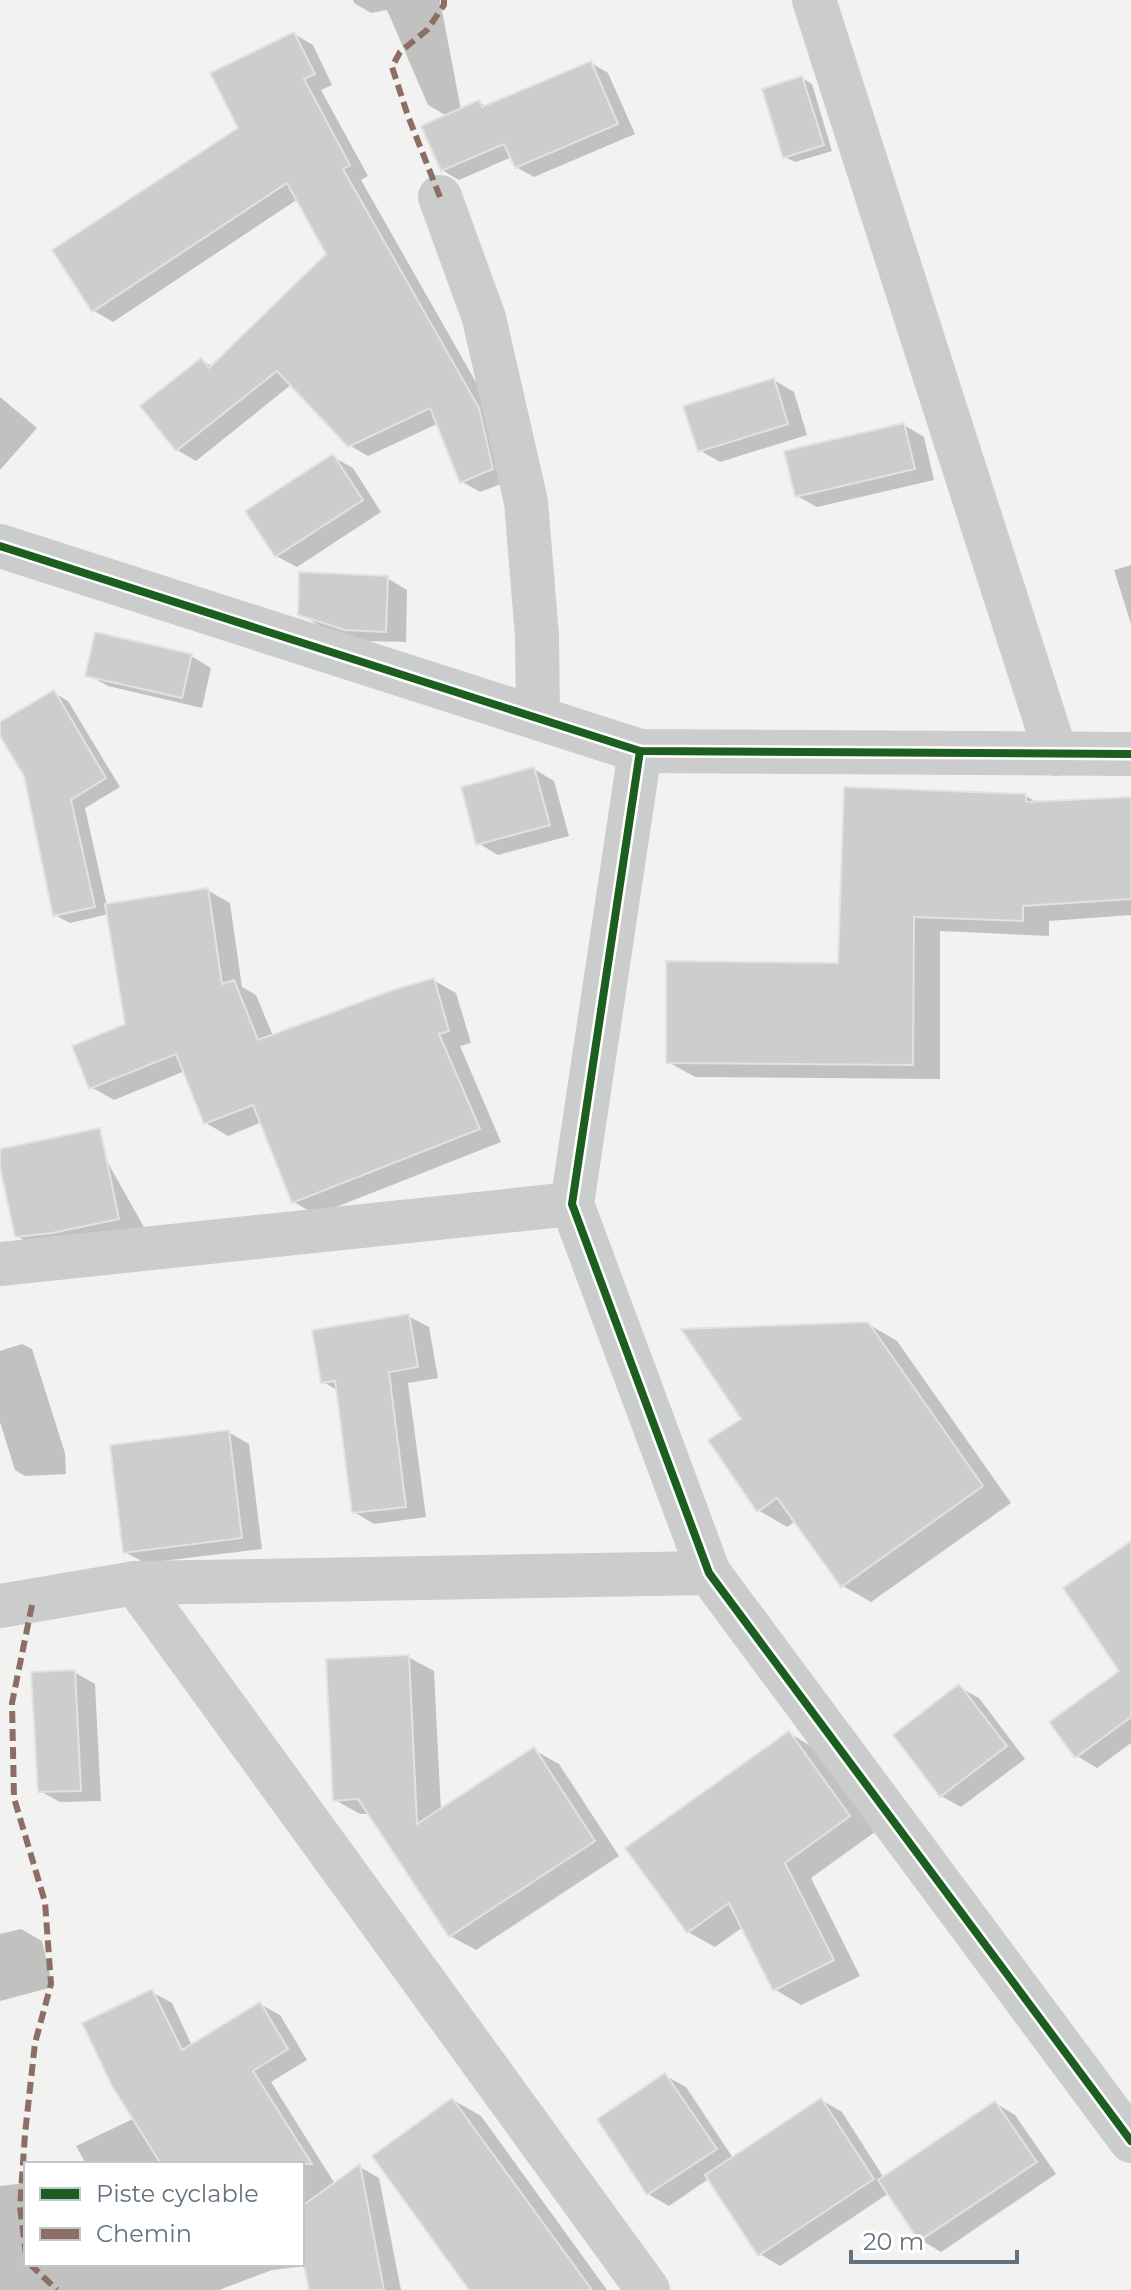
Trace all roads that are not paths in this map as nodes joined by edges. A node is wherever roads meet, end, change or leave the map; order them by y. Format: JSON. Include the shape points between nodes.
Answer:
{"nodes":[{"id":1,"x":814,"y":0,"type":"edge"},
{"id":2,"x":440,"y":197,"type":"dead end"},
{"id":3,"x":0,"y":546,"type":"edge"},
{"id":4,"x":538,"y":718,"type":"junction"},
{"id":5,"x":640,"y":751,"type":"junction"},
{"id":6,"x":1056,"y":754,"type":"junction"},
{"id":7,"x":1131,"y":754,"type":"edge"},
{"id":8,"x":572,"y":1204,"type":"junction"},
{"id":9,"x":0,"y":1264,"type":"edge"},
{"id":10,"x":709,"y":1573,"type":"junction"},
{"id":11,"x":135,"y":1583,"type":"junction"},
{"id":12,"x":0,"y":1606,"type":"edge"},
{"id":13,"x":1131,"y":2141,"type":"edge"},
{"id":14,"x":648,"y":2290,"type":"edge"}],
"edges":[{"from":1,"to":6,"type":"street"},
{"from":2,"to":4,"type":"street","via":[[484,318],[526,502]]},
{"from":3,"to":4,"type":"street"},
{"from":4,"to":5,"type":"street"},
{"from":5,"to":6,"type":"street"},
{"from":5,"to":8,"type":"street"},
{"from":6,"to":7,"type":"street"},
{"from":8,"to":9,"type":"street"},
{"from":8,"to":10,"type":"street"},
{"from":10,"to":11,"type":"street"},
{"from":10,"to":13,"type":"street"},
{"from":11,"to":12,"type":"street"},
{"from":11,"to":14,"type":"street"}]}
